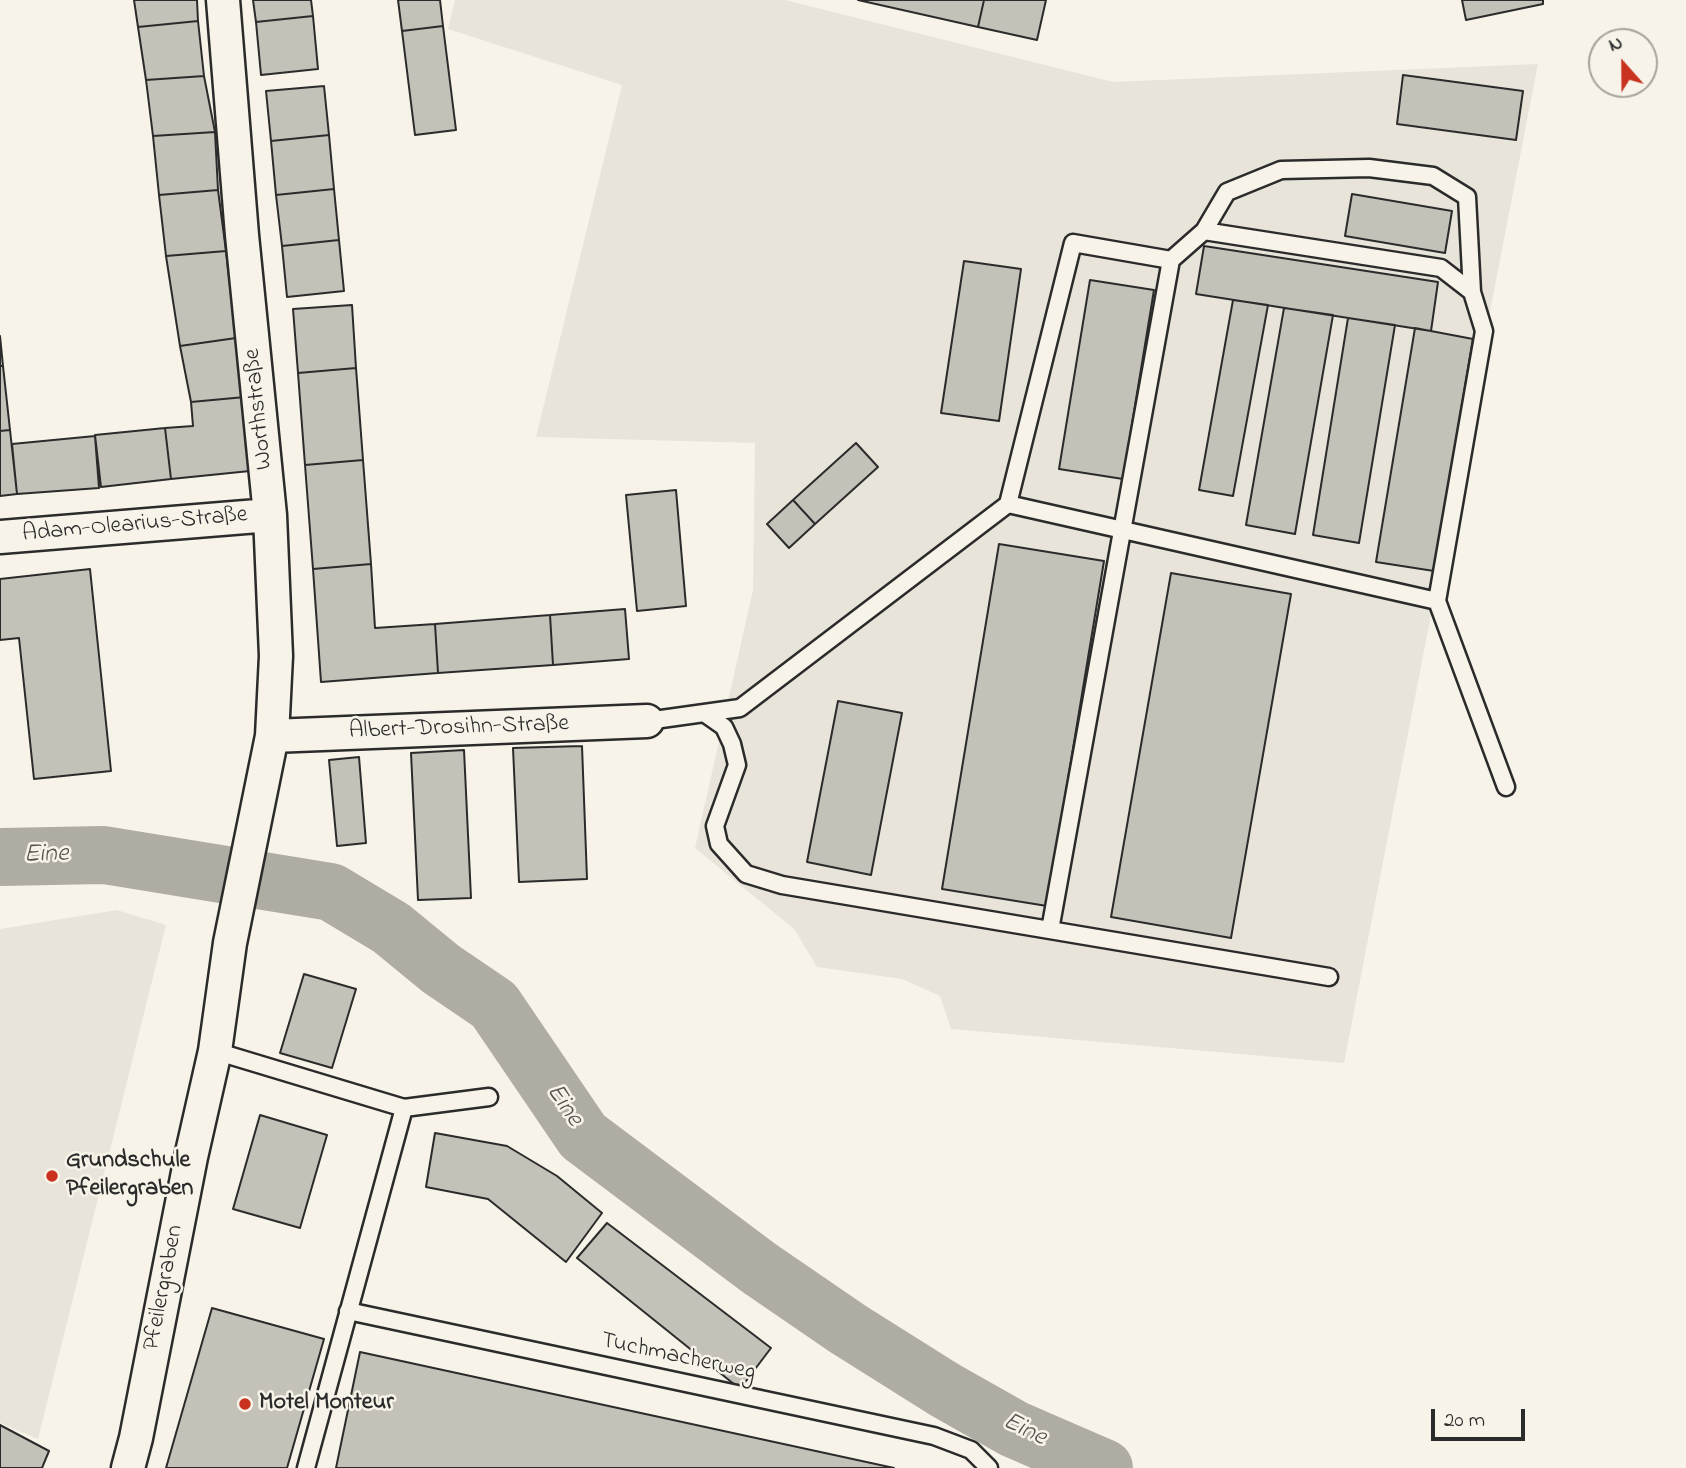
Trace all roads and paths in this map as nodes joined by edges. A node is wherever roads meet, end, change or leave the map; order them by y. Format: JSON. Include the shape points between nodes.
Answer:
{"nodes":[{"id":1,"x":223,"y":0,"type":"edge"},
{"id":2,"x":1204,"y":231,"type":"junction"},
{"id":3,"x":1171,"y":260,"type":"junction"},
{"id":4,"x":1472,"y":292,"type":"junction"},
{"id":5,"x":1008,"y":504,"type":"junction"},
{"id":6,"x":270,"y":515,"type":"junction"},
{"id":7,"x":1121,"y":530,"type":"junction"},
{"id":8,"x":0,"y":537,"type":"edge"},
{"id":9,"x":1437,"y":601,"type":"junction"},
{"id":10,"x":704,"y":713,"type":"junction"},
{"id":11,"x":647,"y":721,"type":"joint"},
{"id":12,"x":272,"y":736,"type":"junction"},
{"id":13,"x":1506,"y":787,"type":"dead end"},
{"id":14,"x":1050,"y":930,"type":"junction"},
{"id":15,"x":230,"y":943,"type":"joint"},
{"id":16,"x":1329,"y":977,"type":"dead end"},
{"id":17,"x":215,"y":1051,"type":"junction"},
{"id":18,"x":489,"y":1097,"type":"dead end"},
{"id":19,"x":404,"y":1108,"type":"junction"},
{"id":20,"x":348,"y":1311,"type":"junction"},
{"id":21,"x":128,"y":1468,"type":"edge"},
{"id":22,"x":306,"y":1468,"type":"edge"},
{"id":23,"x":989,"y":1468,"type":"edge"}],
"edges":[{"from":1,"to":6,"type":"street","name":"Worthstraße"},
{"from":2,"to":3,"type":"lane"},
{"from":2,"to":4,"type":"lane","via":[[1441,268]]},
{"from":2,"to":4,"type":"lane","via":[[1227,192],[1282,170],[1369,168],[1433,176],[1467,197]]},
{"from":3,"to":5,"type":"lane","via":[[1073,243]]},
{"from":3,"to":7,"type":"lane"},
{"from":4,"to":9,"type":"lane","via":[[1483,331]]},
{"from":5,"to":7,"type":"lane"},
{"from":5,"to":10,"type":"lane","via":[[740,708]]},
{"from":6,"to":8,"type":"street","name":"Adam-Olearius-Straße"},
{"from":6,"to":12,"type":"street","name":"Worthstraße","via":[[276,656]]},
{"from":7,"to":9,"type":"lane"},
{"from":7,"to":14,"type":"lane"},
{"from":9,"to":13,"type":"lane"},
{"from":10,"to":11,"type":"lane"},
{"from":10,"to":14,"type":"lane","via":[[724,727],[732,744],[737,765],[715,826],[719,844],[746,874],[782,885]]},
{"from":11,"to":12,"type":"street","name":"Albert-Drosihn-Straße"},
{"from":12,"to":15,"type":"street","name":"Worthstraße"},
{"from":14,"to":16,"type":"lane"},
{"from":15,"to":17,"type":"street","name":"Pfeilergraben"},
{"from":17,"to":19,"type":"lane"},
{"from":17,"to":21,"type":"street","name":"Pfeilergraben"},
{"from":18,"to":19,"type":"lane"},
{"from":19,"to":20,"type":"lane"},
{"from":20,"to":22,"type":"lane"},
{"from":20,"to":23,"type":"lane","name":"Tuchmacherweg","via":[[934,1436],[971,1450]]}]}
